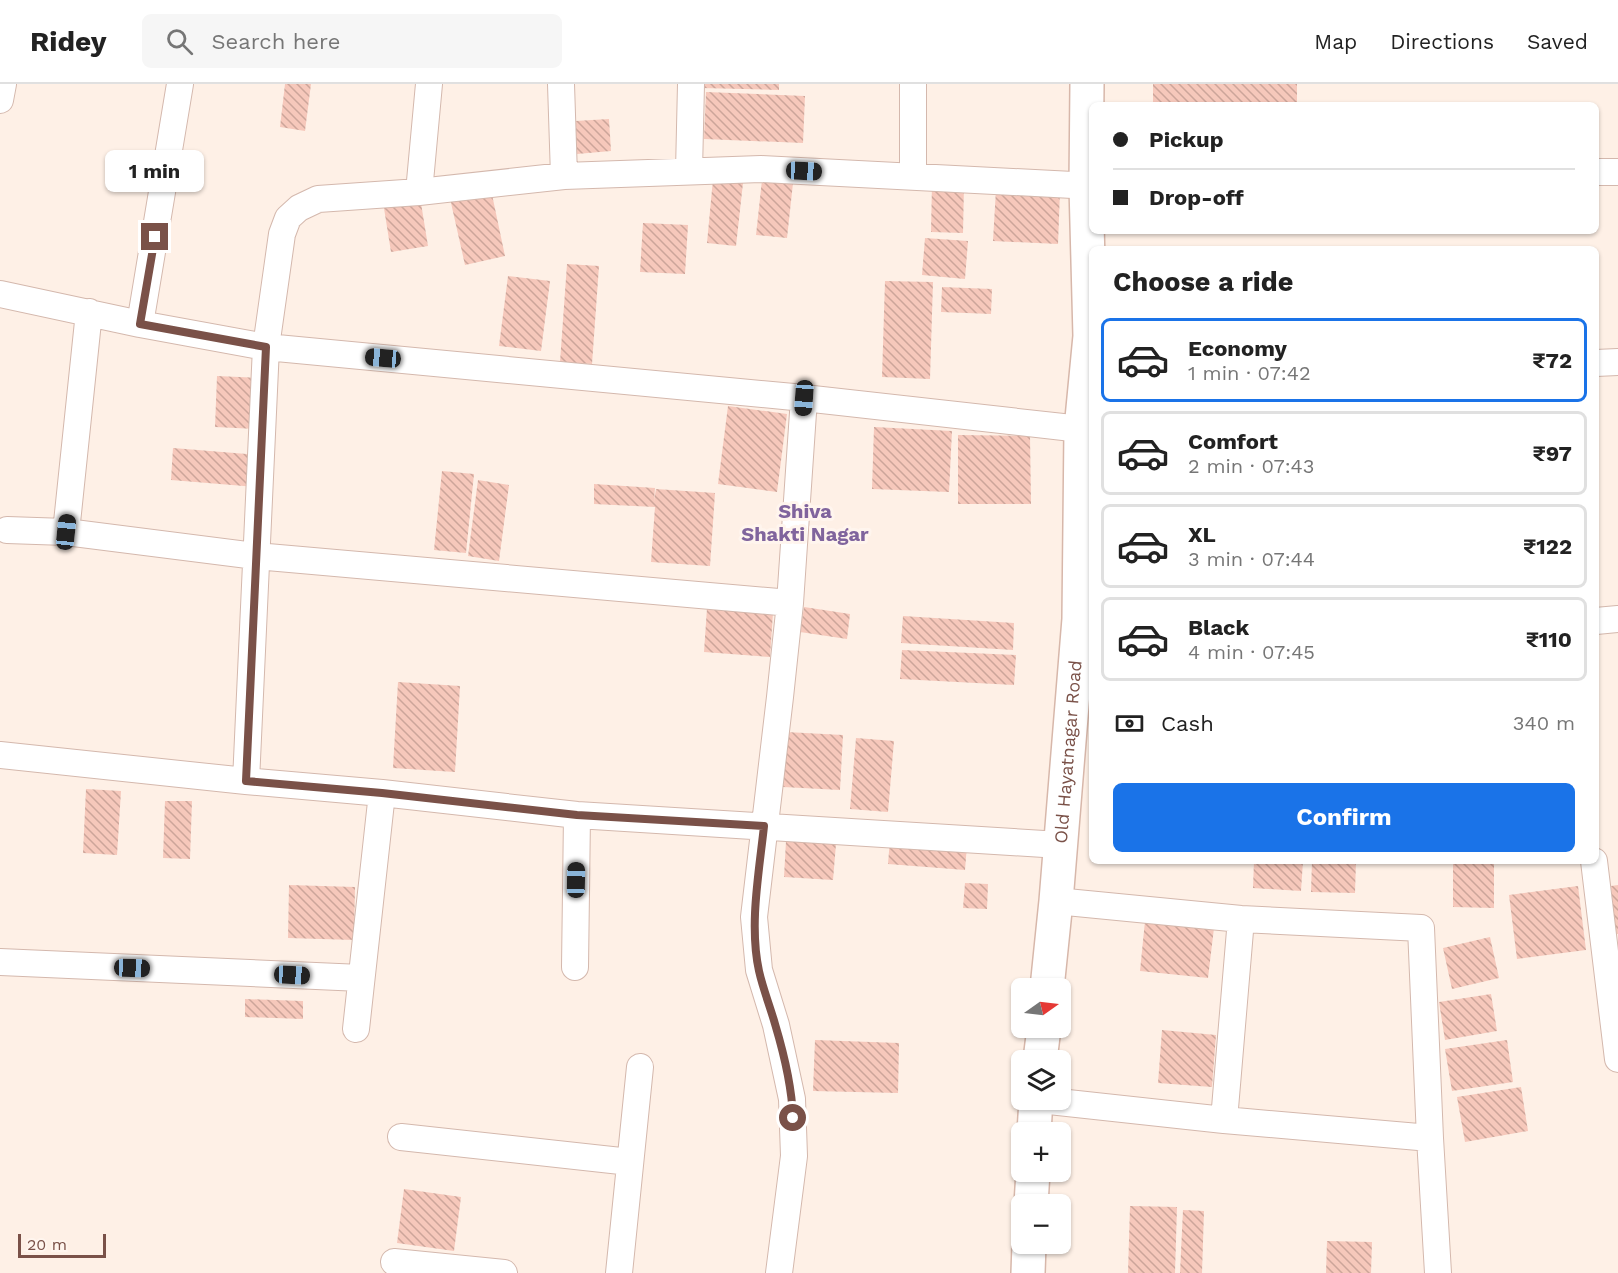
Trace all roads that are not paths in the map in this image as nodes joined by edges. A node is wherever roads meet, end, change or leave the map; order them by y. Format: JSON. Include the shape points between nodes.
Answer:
{"nodes":[{"id":1,"x":3,"y":84,"type":"edge"},
{"id":2,"x":180,"y":84,"type":"edge"},
{"id":3,"x":429,"y":84,"type":"edge"},
{"id":4,"x":561,"y":84,"type":"edge"},
{"id":5,"x":691,"y":84,"type":"edge"},
{"id":6,"x":913,"y":84,"type":"edge"},
{"id":7,"x":1087,"y":84,"type":"edge"},
{"id":8,"x":0,"y":100,"type":"edge"},
{"id":9,"x":689,"y":171,"type":"junction"},
{"id":10,"x":1599,"y":172,"type":"edge"},
{"id":11,"x":1618,"y":172,"type":"edge"},
{"id":12,"x":564,"y":176,"type":"junction"},
{"id":13,"x":913,"y":176,"type":"junction"},
{"id":14,"x":1089,"y":186,"type":"edge"},
{"id":15,"x":419,"y":192,"type":"junction"},
{"id":16,"x":0,"y":294,"type":"edge"},
{"id":17,"x":89,"y":312,"type":"junction"},
{"id":18,"x":140,"y":324,"type":"junction"},
{"id":19,"x":266,"y":347,"type":"junction"},
{"id":20,"x":1618,"y":362,"type":"edge"},
{"id":21,"x":1599,"y":363,"type":"edge"},
{"id":22,"x":1089,"y":377,"type":"edge"},
{"id":23,"x":804,"y":398,"type":"junction"},
{"id":24,"x":1081,"y":429,"type":"junction"},
{"id":25,"x":7,"y":530,"type":"dead end"},
{"id":26,"x":66,"y":532,"type":"junction"},
{"id":27,"x":256,"y":556,"type":"junction"},
{"id":28,"x":790,"y":603,"type":"junction"},
{"id":29,"x":1618,"y":619,"type":"edge"},
{"id":30,"x":1599,"y":621,"type":"edge"},
{"id":31,"x":0,"y":755,"type":"edge"},
{"id":32,"x":246,"y":781,"type":"junction"},
{"id":33,"x":382,"y":793,"type":"junction"},
{"id":34,"x":577,"y":815,"type":"junction"},
{"id":35,"x":764,"y":826,"type":"junction"},
{"id":36,"x":1060,"y":845,"type":"junction"},
{"id":37,"x":1595,"y":864,"type":"edge"},
{"id":38,"x":1056,"y":901,"type":"junction"},
{"id":39,"x":1241,"y":919,"type":"junction"},
{"id":40,"x":1612,"y":946,"type":"edge"},
{"id":41,"x":0,"y":962,"type":"edge"},
{"id":42,"x":575,"y":967,"type":"dead end"},
{"id":43,"x":361,"y":978,"type":"junction"},
{"id":44,"x":1048,"y":978,"type":"edge"},
{"id":45,"x":356,"y":1029,"type":"dead end"},
{"id":46,"x":1618,"y":1059,"type":"edge"},
{"id":47,"x":640,"y":1067,"type":"dead end"},
{"id":48,"x":1071,"y":1104,"type":"edge"},
{"id":49,"x":1224,"y":1120,"type":"junction"},
{"id":50,"x":401,"y":1137,"type":"dead end"},
{"id":51,"x":1430,"y":1138,"type":"junction"},
{"id":52,"x":630,"y":1161,"type":"junction"},
{"id":53,"x":1029,"y":1254,"type":"edge"},
{"id":54,"x":394,"y":1262,"type":"dead end"},
{"id":55,"x":504,"y":1273,"type":"edge"},
{"id":56,"x":619,"y":1273,"type":"edge"},
{"id":57,"x":779,"y":1273,"type":"edge"},
{"id":58,"x":1028,"y":1273,"type":"edge"},
{"id":59,"x":1438,"y":1273,"type":"edge"}],
"edges":[{"from":1,"to":8,"type":"street"},
{"from":2,"to":18,"type":"street"},
{"from":3,"to":15,"type":"street"},
{"from":4,"to":12,"type":"street"},
{"from":5,"to":9,"type":"street"},
{"from":6,"to":13,"type":"street"},
{"from":7,"to":14,"type":"street","name":"Old Hayatnagar Road"},
{"from":9,"to":12,"type":"street"},
{"from":9,"to":13,"type":"street","via":[[761,169]]},
{"from":10,"to":11,"type":"street"},
{"from":12,"to":15,"type":"street"},
{"from":13,"to":14,"type":"street"},
{"from":15,"to":19,"type":"street","via":[[318,199],[288,218],[282,234]]},
{"from":16,"to":17,"type":"street"},
{"from":17,"to":18,"type":"street"},
{"from":17,"to":26,"type":"street"},
{"from":18,"to":19,"type":"street"},
{"from":19,"to":23,"type":"street"},
{"from":19,"to":27,"type":"street"},
{"from":20,"to":21,"type":"street"},
{"from":22,"to":24,"type":"street","name":"Old Hayatnagar Road"},
{"from":23,"to":24,"type":"street"},
{"from":23,"to":28,"type":"street"},
{"from":24,"to":36,"type":"street","name":"Old Hayatnagar Road","via":[[1079,619]]},
{"from":25,"to":26,"type":"street"},
{"from":26,"to":27,"type":"street"},
{"from":27,"to":28,"type":"street"},
{"from":27,"to":32,"type":"street"},
{"from":28,"to":35,"type":"street"},
{"from":29,"to":30,"type":"street"},
{"from":31,"to":32,"type":"street"},
{"from":32,"to":33,"type":"street"},
{"from":33,"to":34,"type":"street"},
{"from":33,"to":43,"type":"street"},
{"from":34,"to":35,"type":"street"},
{"from":34,"to":42,"type":"street"},
{"from":35,"to":36,"type":"street"},
{"from":35,"to":57,"type":"street","via":[[754,917],[759,970],[792,1099],[794,1156]]},
{"from":36,"to":38,"type":"street","name":"Old Hayatnagar Road"},
{"from":37,"to":40,"type":"street"},
{"from":38,"to":39,"type":"street"},
{"from":38,"to":44,"type":"street","name":"Old Hayatnagar Road"},
{"from":39,"to":49,"type":"street"},
{"from":39,"to":51,"type":"street","via":[[1421,928]]},
{"from":40,"to":46,"type":"street"},
{"from":41,"to":43,"type":"street"},
{"from":43,"to":45,"type":"street"},
{"from":47,"to":52,"type":"street"},
{"from":48,"to":49,"type":"street"},
{"from":49,"to":51,"type":"street"},
{"from":50,"to":52,"type":"street"},
{"from":51,"to":59,"type":"street"},
{"from":52,"to":56,"type":"street"},
{"from":53,"to":58,"type":"street"},
{"from":54,"to":55,"type":"street"}]}
